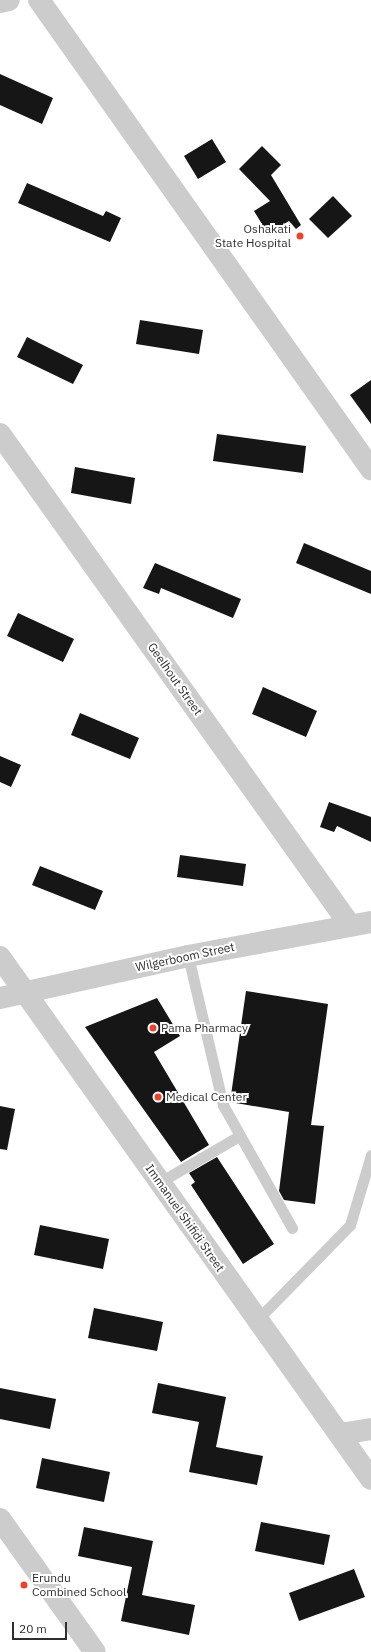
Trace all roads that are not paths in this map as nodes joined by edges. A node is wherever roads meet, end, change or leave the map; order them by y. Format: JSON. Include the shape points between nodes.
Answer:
{"nodes":[{"id":1,"x":9,"y":0,"type":"edge"},
{"id":2,"x":39,"y":0,"type":"edge"},
{"id":3,"x":0,"y":2,"type":"edge"},
{"id":4,"x":0,"y":434,"type":"edge"},
{"id":5,"x":371,"y":469,"type":"edge"},
{"id":6,"x":371,"y":922,"type":"edge"},
{"id":7,"x":350,"y":925,"type":"junction"},
{"id":8,"x":188,"y":956,"type":"junction"},
{"id":9,"x":0,"y":957,"type":"edge"},
{"id":10,"x":26,"y":993,"type":"junction"},
{"id":11,"x":0,"y":998,"type":"edge"},
{"id":12,"x":239,"y":1136,"type":"junction"},
{"id":13,"x":371,"y":1155,"type":"edge"},
{"id":14,"x":160,"y":1182,"type":"junction"},
{"id":15,"x":292,"y":1228,"type":"dead end"},
{"id":16,"x":257,"y":1320,"type":"junction"},
{"id":17,"x":371,"y":1429,"type":"edge"},
{"id":18,"x":340,"y":1434,"type":"junction"},
{"id":19,"x":371,"y":1480,"type":"edge"},
{"id":20,"x":0,"y":1519,"type":"edge"},
{"id":21,"x":95,"y":1652,"type":"edge"}],
"edges":[{"from":1,"to":3,"type":"street"},
{"from":2,"to":5,"type":"street"},
{"from":4,"to":7,"type":"street","name":"Geelhout Street"},
{"from":6,"to":7,"type":"street","name":"Wilgerboom Street"},
{"from":7,"to":8,"type":"street","name":"Wilgerboom Street"},
{"from":8,"to":10,"type":"street","name":"Wilgerboom Street"},
{"from":8,"to":12,"type":"lane","via":[[223,1105]]},
{"from":9,"to":10,"type":"street","name":"Immanuel Shifidi Street"},
{"from":10,"to":11,"type":"street","name":"Wilgerboom Street"},
{"from":10,"to":14,"type":"street","name":"Immanuel Shifidi Street"},
{"from":12,"to":14,"type":"lane"},
{"from":12,"to":15,"type":"lane"},
{"from":13,"to":16,"type":"lane","via":[[350,1225]]},
{"from":14,"to":16,"type":"street","name":"Immanuel Shifidi Street"},
{"from":16,"to":18,"type":"street","name":"Immanuel Shifidi Street"},
{"from":17,"to":18,"type":"street"},
{"from":18,"to":19,"type":"street","name":"Immanuel Shifidi Street"},
{"from":20,"to":21,"type":"street"}]}
